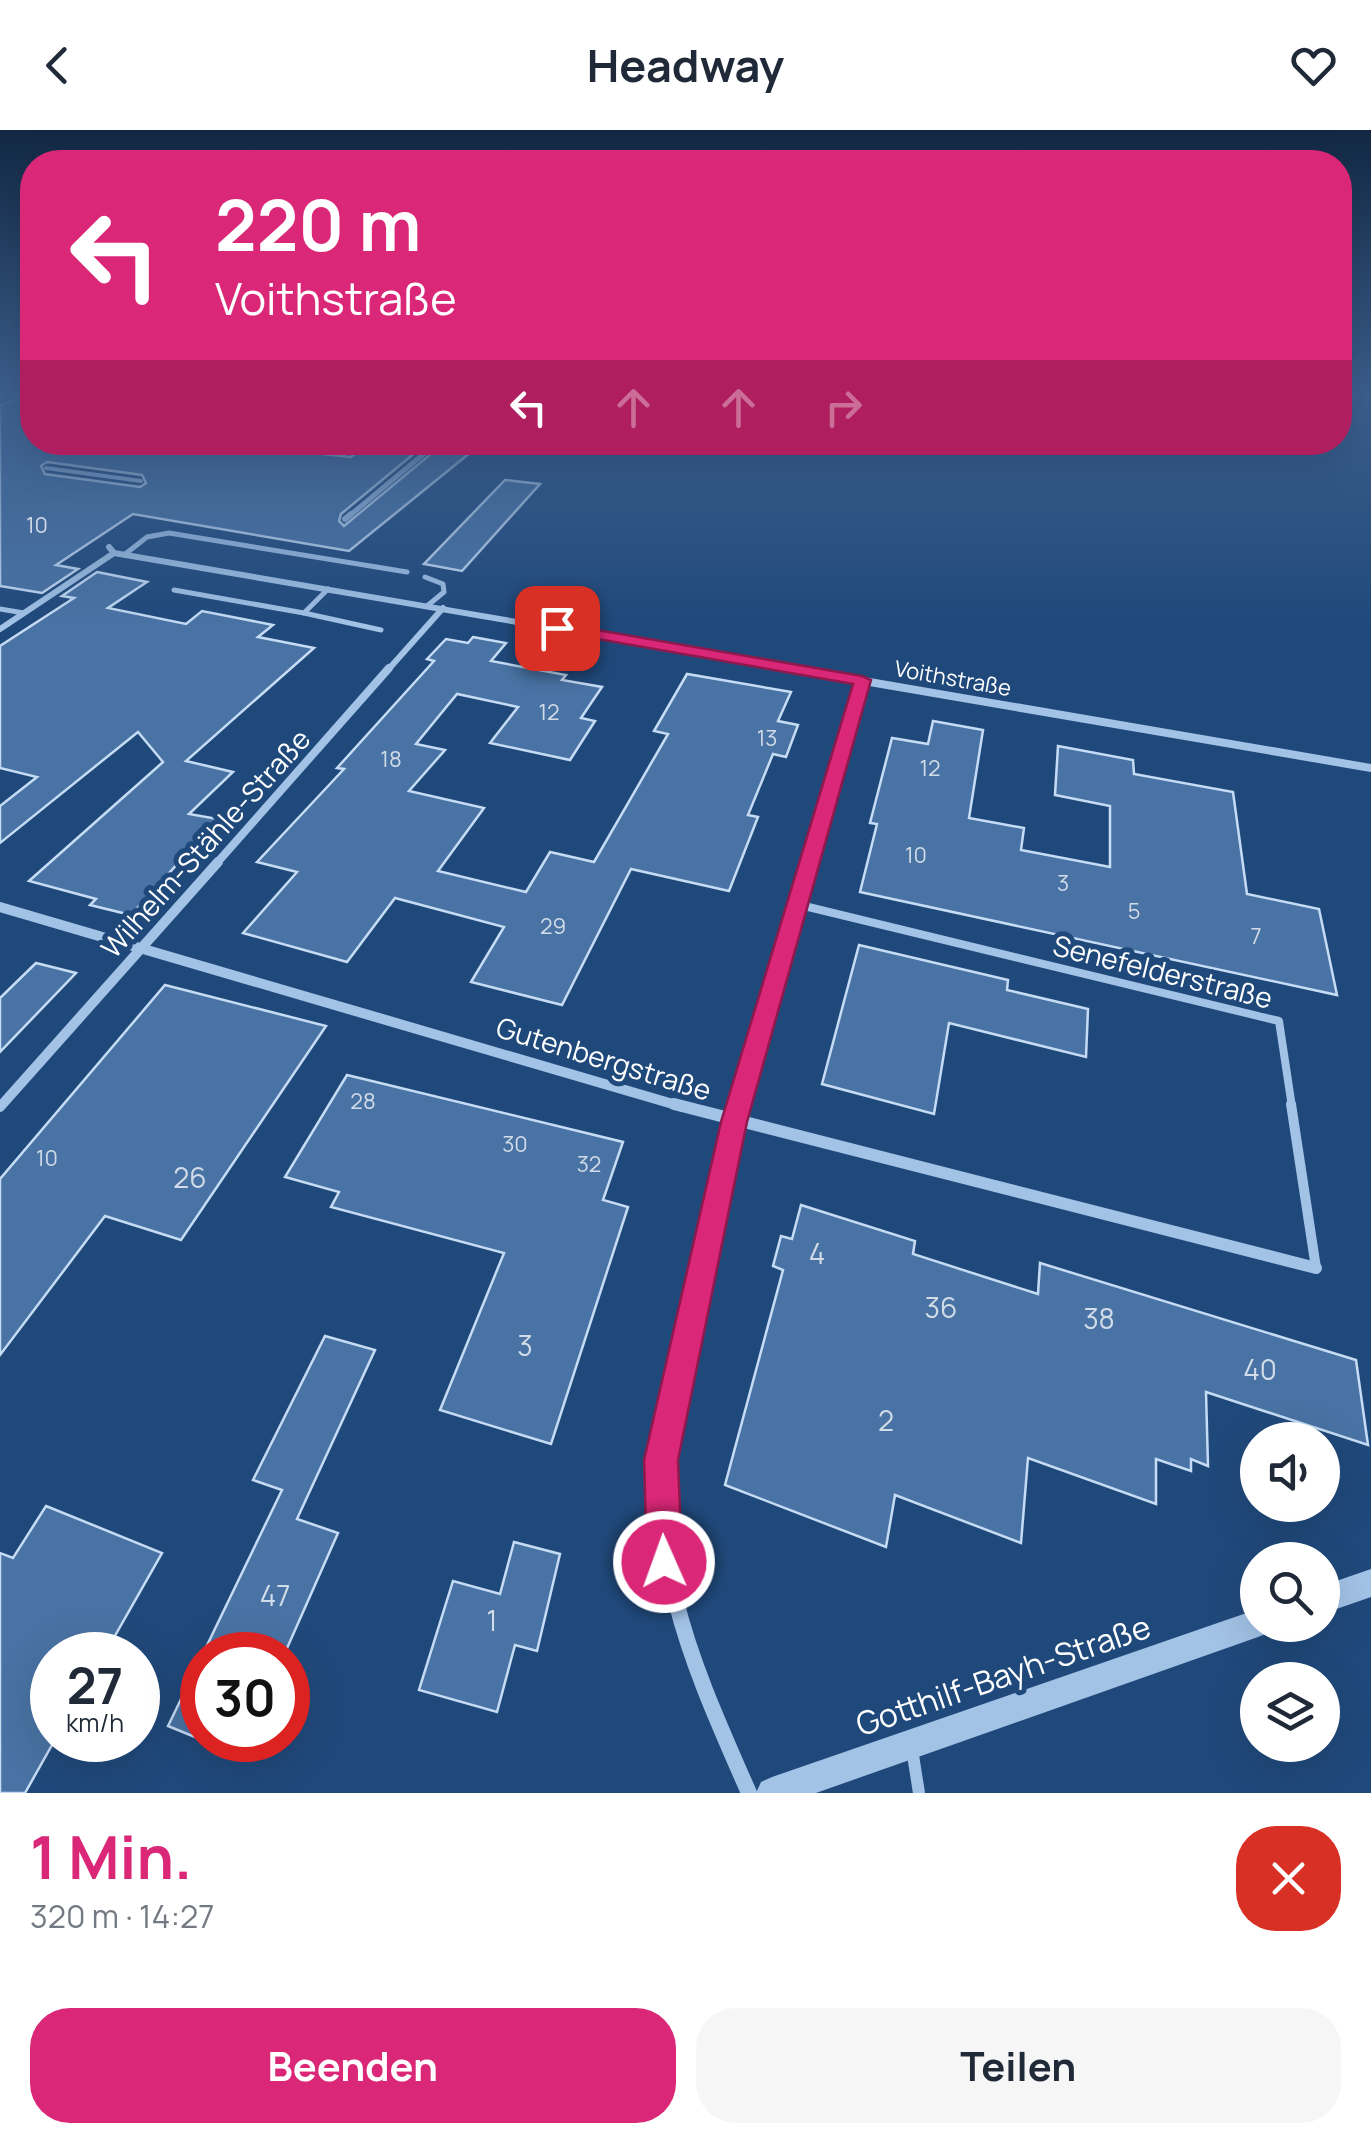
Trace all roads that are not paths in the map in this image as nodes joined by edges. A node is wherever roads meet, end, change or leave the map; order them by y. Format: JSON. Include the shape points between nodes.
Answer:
{"nodes":[{"id":1,"x":65,"y":471,"type":"edge"},
{"id":2,"x":403,"y":471,"type":"edge"},
{"id":3,"x":141,"y":481,"type":"dead end"},
{"id":4,"x":345,"y":519,"type":"dead end"},
{"id":5,"x":116,"y":552,"type":"junction"},
{"id":6,"x":407,"y":572,"type":"dead end"},
{"id":7,"x":426,"y":577,"type":"dead end"},
{"id":8,"x":328,"y":589,"type":"junction"},
{"id":9,"x":174,"y":590,"type":"dead end"},
{"id":10,"x":427,"y":606,"type":"junction"},
{"id":11,"x":443,"y":608,"type":"junction"},
{"id":12,"x":0,"y":609,"type":"edge"},
{"id":13,"x":24,"y":613,"type":"junction"},
{"id":14,"x":304,"y":613,"type":"junction"},
{"id":15,"x":0,"y":629,"type":"edge"},
{"id":16,"x":380,"y":630,"type":"dead end"},
{"id":17,"x":862,"y":680,"type":"junction"},
{"id":18,"x":1371,"y":768,"type":"edge"},
{"id":19,"x":796,"y":904,"type":"junction"},
{"id":20,"x":0,"y":907,"type":"edge"},
{"id":21,"x":143,"y":946,"type":"junction"},
{"id":22,"x":0,"y":1107,"type":"edge"},
{"id":23,"x":734,"y":1122,"type":"junction"},
{"id":24,"x":1316,"y":1268,"type":"joint"},
{"id":25,"x":1371,"y":1584,"type":"edge"},
{"id":26,"x":1340,"y":1594,"type":"edge"},
{"id":27,"x":1240,"y":1629,"type":"edge"},
{"id":28,"x":911,"y":1745,"type":"junction"},
{"id":29,"x":750,"y":1793,"type":"edge"},
{"id":30,"x":772,"y":1793,"type":"edge"},
{"id":31,"x":919,"y":1793,"type":"edge"}],
"edges":[{"from":1,"to":3,"type":"lane"},
{"from":2,"to":4,"type":"street"},
{"from":5,"to":6,"type":"lane","via":[[169,533]]},
{"from":5,"to":8,"type":"street","name":"Voithstraße"},
{"from":5,"to":13,"type":"street"},
{"from":7,"to":10,"type":"lane","via":[[444,584]]},
{"from":8,"to":10,"type":"street","name":"Voithstraße"},
{"from":8,"to":14,"type":"lane"},
{"from":9,"to":14,"type":"lane"},
{"from":10,"to":11,"type":"street","name":"Voithstraße"},
{"from":11,"to":17,"type":"street","name":"Voithstraße"},
{"from":11,"to":21,"type":"street","name":"Wilhelm-Stähle-Straße"},
{"from":12,"to":13,"type":"lane"},
{"from":13,"to":15,"type":"street"},
{"from":14,"to":16,"type":"lane"},
{"from":17,"to":18,"type":"street","name":"Voithstraße"},
{"from":17,"to":19,"type":"street"},
{"from":19,"to":23,"type":"street"},
{"from":19,"to":24,"type":"lane","name":"Senefelderstraße","via":[[1279,1021]]},
{"from":20,"to":21,"type":"street","name":"Gutenbergstraße"},
{"from":21,"to":22,"type":"street","name":"Wilhelm-Stähle-Straße"},
{"from":21,"to":23,"type":"street","name":"Gutenbergstraße"},
{"from":23,"to":24,"type":"street","name":"Gutenbergstraße"},
{"from":23,"to":29,"type":"street","via":[[661,1460],[664,1562],[692,1662]]},
{"from":25,"to":26,"type":"street"},
{"from":27,"to":28,"type":"street","name":"Gotthilf-Bayh-Straße"},
{"from":28,"to":30,"type":"street","name":"Gotthilf-Bayh-Straße"},
{"from":28,"to":31,"type":"lane"}]}
